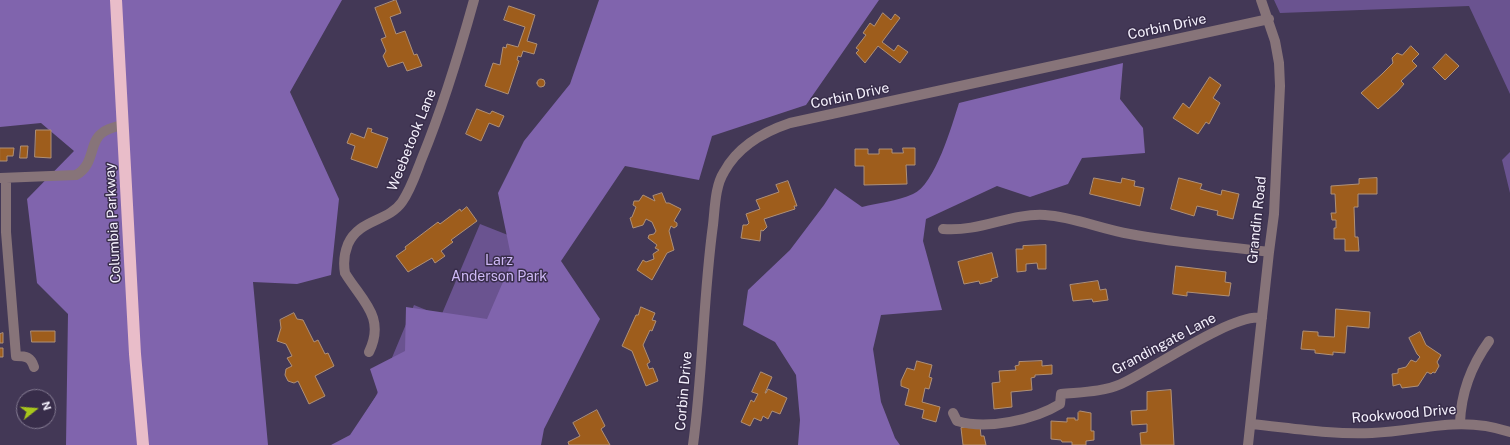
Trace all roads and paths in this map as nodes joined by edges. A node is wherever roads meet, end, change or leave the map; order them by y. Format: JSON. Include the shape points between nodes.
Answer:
{"nodes":[{"id":1,"x":116,"y":0,"type":"edge"},
{"id":2,"x":474,"y":0,"type":"edge"},
{"id":3,"x":1261,"y":0,"type":"edge"},
{"id":4,"x":1268,"y":19,"type":"junction"},
{"id":5,"x":122,"y":125,"type":"junction"},
{"id":6,"x":2,"y":178,"type":"edge"},
{"id":7,"x":943,"y":229,"type":"dead end"},
{"id":8,"x":1268,"y":252,"type":"junction"},
{"id":9,"x":1262,"y":318,"type":"junction"},
{"id":10,"x":1489,"y":341,"type":"dead end"},
{"id":11,"x":369,"y":352,"type":"dead end"},
{"id":12,"x":34,"y":367,"type":"dead end"},
{"id":13,"x":953,"y":413,"type":"dead end"},
{"id":14,"x":1251,"y":424,"type":"junction"},
{"id":15,"x":1460,"y":424,"type":"junction"},
{"id":16,"x":1510,"y":432,"type":"edge"},
{"id":17,"x":143,"y":445,"type":"edge"},
{"id":18,"x":693,"y":445,"type":"edge"},
{"id":19,"x":1248,"y":445,"type":"edge"}],
"edges":[{"from":1,"to":5,"type":"highway","name":"Columbia Parkway"},
{"from":2,"to":11,"type":"street","name":"Weebetook Lane","via":[[446,95],[407,195],[396,210],[360,228],[350,238],[345,251],[345,273],[374,317],[375,340]]},
{"from":3,"to":4,"type":"street","name":"Grandin Road"},
{"from":4,"to":8,"type":"street","name":"Grandin Road","via":[[1279,63],[1280,86],[1274,214]]},
{"from":4,"to":18,"type":"street","name":"Corbin Drive","via":[[790,123],[774,128],[753,140],[732,159],[723,173],[718,192],[708,259]]},
{"from":5,"to":6,"type":"street","via":[[100,134],[89,161],[81,172],[68,176]]},
{"from":5,"to":17,"type":"highway","name":"Columbia Parkway","via":[[135,354]]},
{"from":6,"to":12,"type":"street","via":[[16,356],[26,356]]},
{"from":7,"to":8,"type":"street","via":[[974,228],[1025,216],[1048,215],[1131,234]]},
{"from":8,"to":9,"type":"street","name":"Grandin Road"},
{"from":9,"to":13,"type":"street","name":"Grandingate Lane","via":[[1257,317],[1230,325],[1120,384],[1095,391],[1061,394],[1060,404],[1046,413],[998,424],[965,424],[957,421]]},
{"from":9,"to":14,"type":"street","name":"Grandin Road"},
{"from":10,"to":15,"type":"street","via":[[1472,368],[1466,384],[1460,407]]},
{"from":14,"to":15,"type":"street","name":"Rookwood Drive","via":[[1338,433],[1372,433]]},
{"from":14,"to":19,"type":"street","name":"Grandin Road"},
{"from":15,"to":16,"type":"street","name":"Rookwood Drive","via":[[1483,425]]}]}
